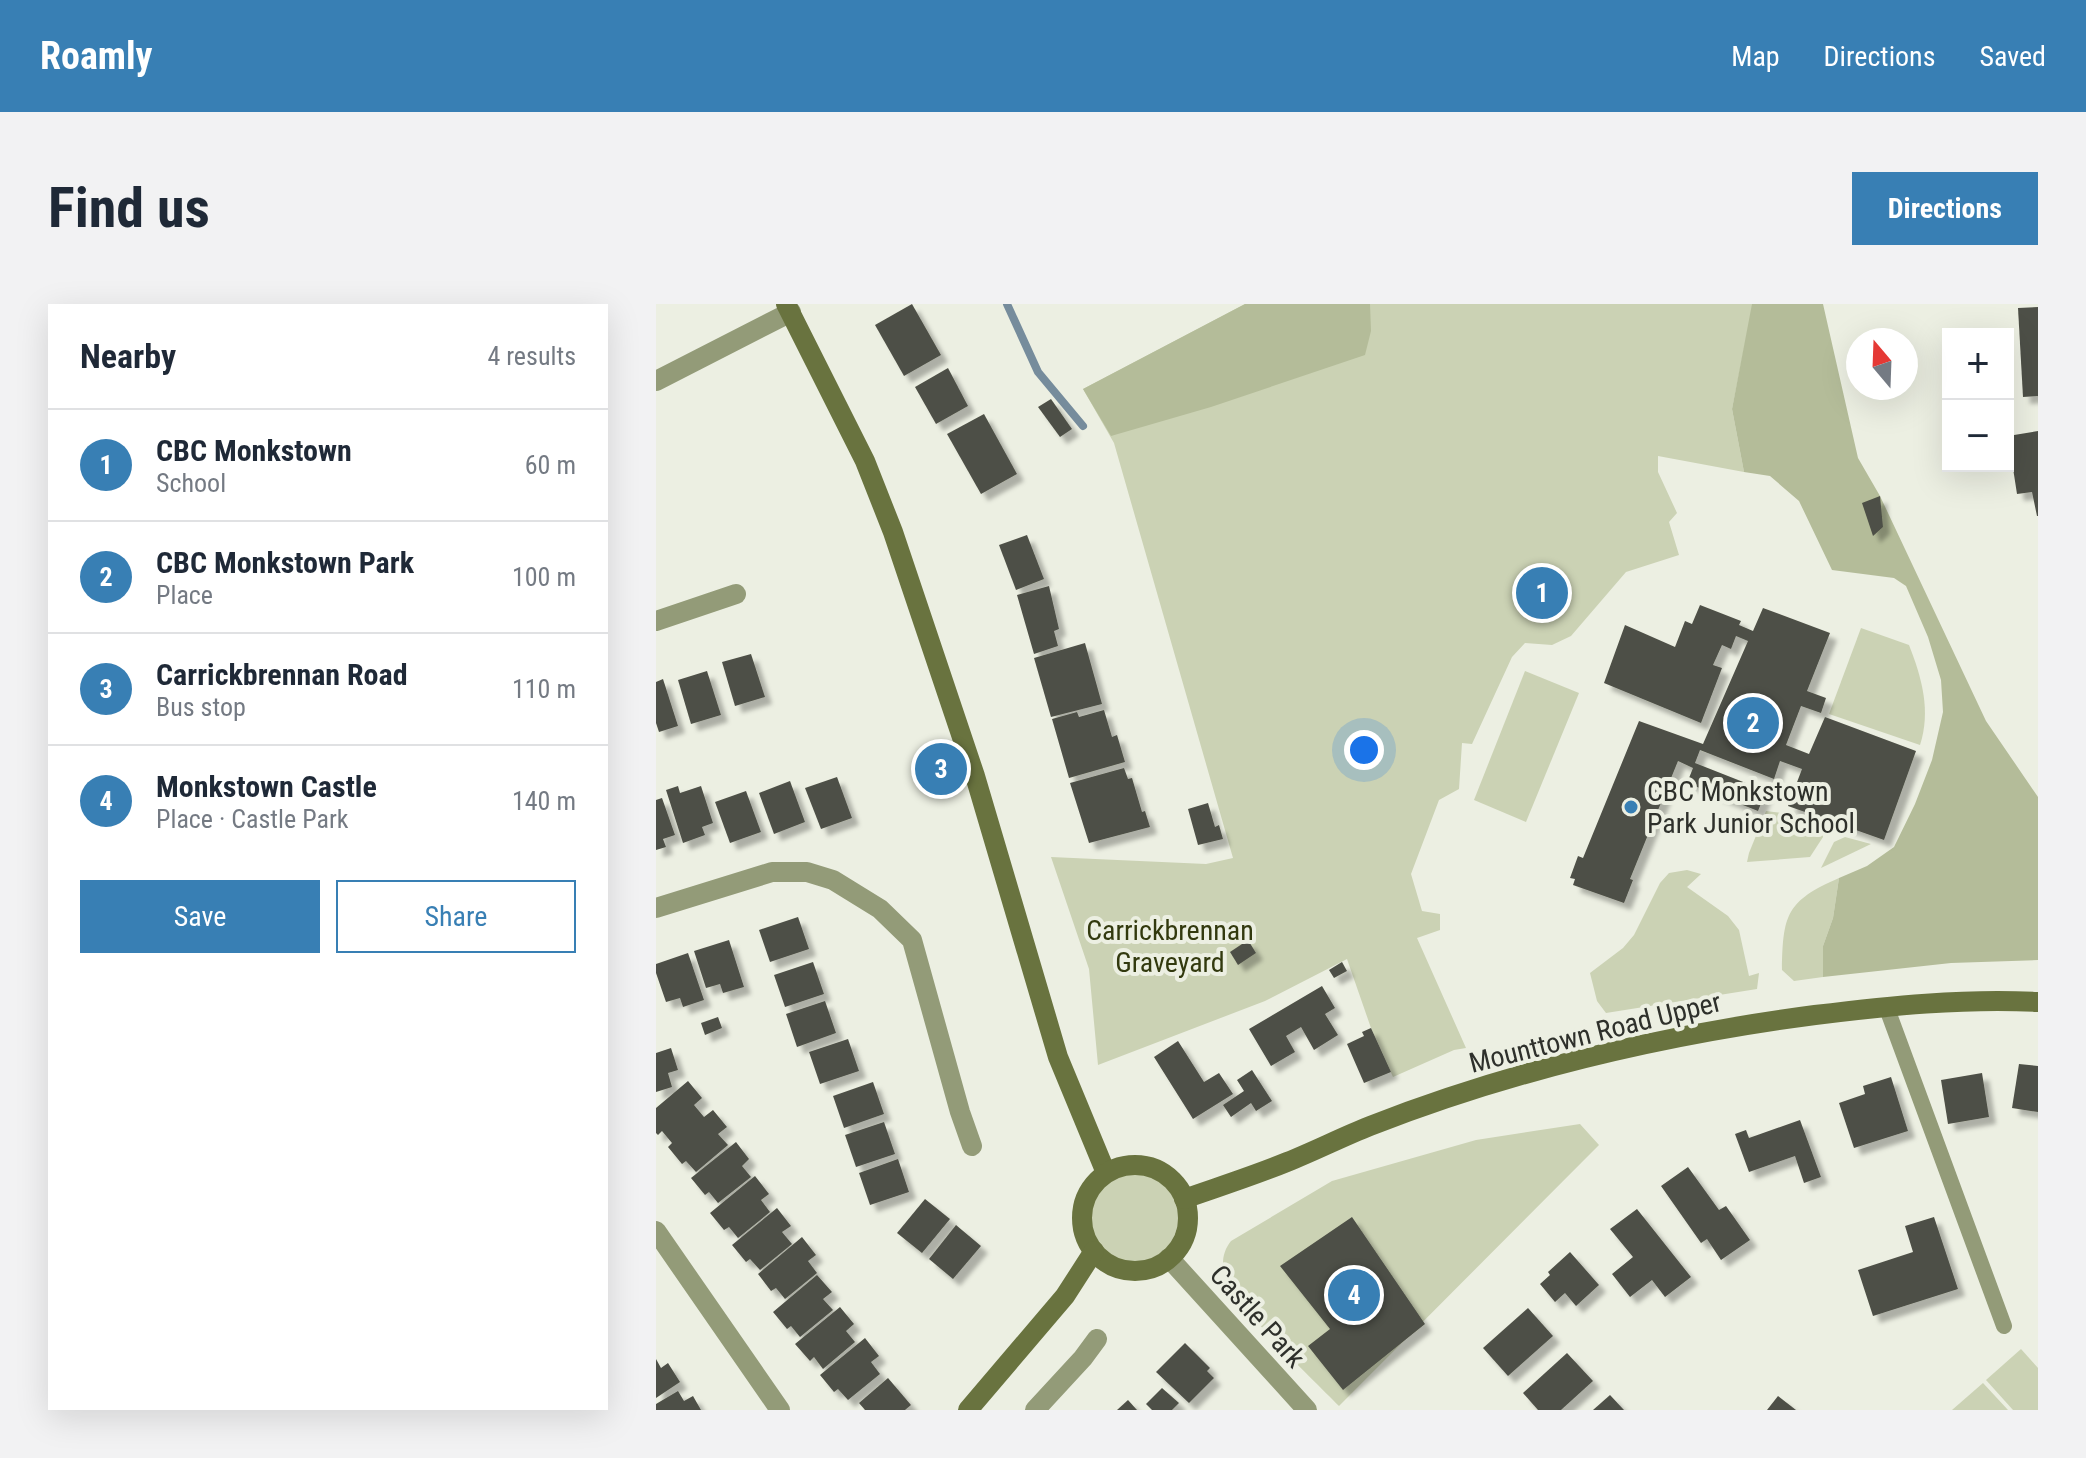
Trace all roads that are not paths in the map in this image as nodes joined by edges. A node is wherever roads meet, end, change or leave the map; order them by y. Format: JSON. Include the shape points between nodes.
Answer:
{"nodes":[{"id":1,"x":789,"y":308,"type":"edge"},
{"id":2,"x":656,"y":381,"type":"edge"},
{"id":3,"x":736,"y":594,"type":"dead end"},
{"id":4,"x":656,"y":621,"type":"edge"},
{"id":5,"x":656,"y":908,"type":"edge"},
{"id":6,"x":2038,"y":1002,"type":"edge"},
{"id":7,"x":1886,"y":1006,"type":"junction"},
{"id":8,"x":972,"y":1146,"type":"dead end"},
{"id":9,"x":1106,"y":1173,"type":"junction"},
{"id":10,"x":1184,"y":1199,"type":"junction"},
{"id":11,"x":656,"y":1231,"type":"edge"},
{"id":12,"x":1094,"y":1251,"type":"junction"},
{"id":13,"x":1169,"y":1258,"type":"junction"},
{"id":14,"x":2004,"y":1326,"type":"dead end"},
{"id":15,"x":1097,"y":1339,"type":"dead end"},
{"id":16,"x":780,"y":1410,"type":"edge"},
{"id":17,"x":968,"y":1410,"type":"edge"},
{"id":18,"x":1035,"y":1410,"type":"edge"},
{"id":19,"x":1307,"y":1410,"type":"edge"}],
"edges":[{"from":1,"to":2,"type":"street"},
{"from":1,"to":9,"type":"main road","via":[[865,461],[893,532],[975,776],[1058,1057]]},
{"from":3,"to":4,"type":"street"},
{"from":5,"to":8,"type":"street","via":[[772,872],[807,872],[833,880],[880,909],[912,940]]},
{"from":6,"to":7,"type":"main road","name":"Mounttown Road Upper"},
{"from":7,"to":10,"type":"main road","name":"Mounttown Road Upper","via":[[1706,1030],[1565,1063],[1371,1126]]},
{"from":7,"to":14,"type":"lane"},
{"from":9,"to":10,"type":"main road","via":[[1125,1166],[1148,1167],[1174,1182]]},
{"from":9,"to":12,"type":"main road","via":[[1083,1206],[1083,1230]]},
{"from":10,"to":13,"type":"main road","via":[[1188,1223]]},
{"from":11,"to":16,"type":"street"},
{"from":12,"to":13,"type":"main road","via":[[1112,1266],[1135,1271]]},
{"from":12,"to":17,"type":"main road","via":[[1065,1296]]},
{"from":13,"to":19,"type":"street","name":"Castle Park"},
{"from":15,"to":18,"type":"street"}]}
